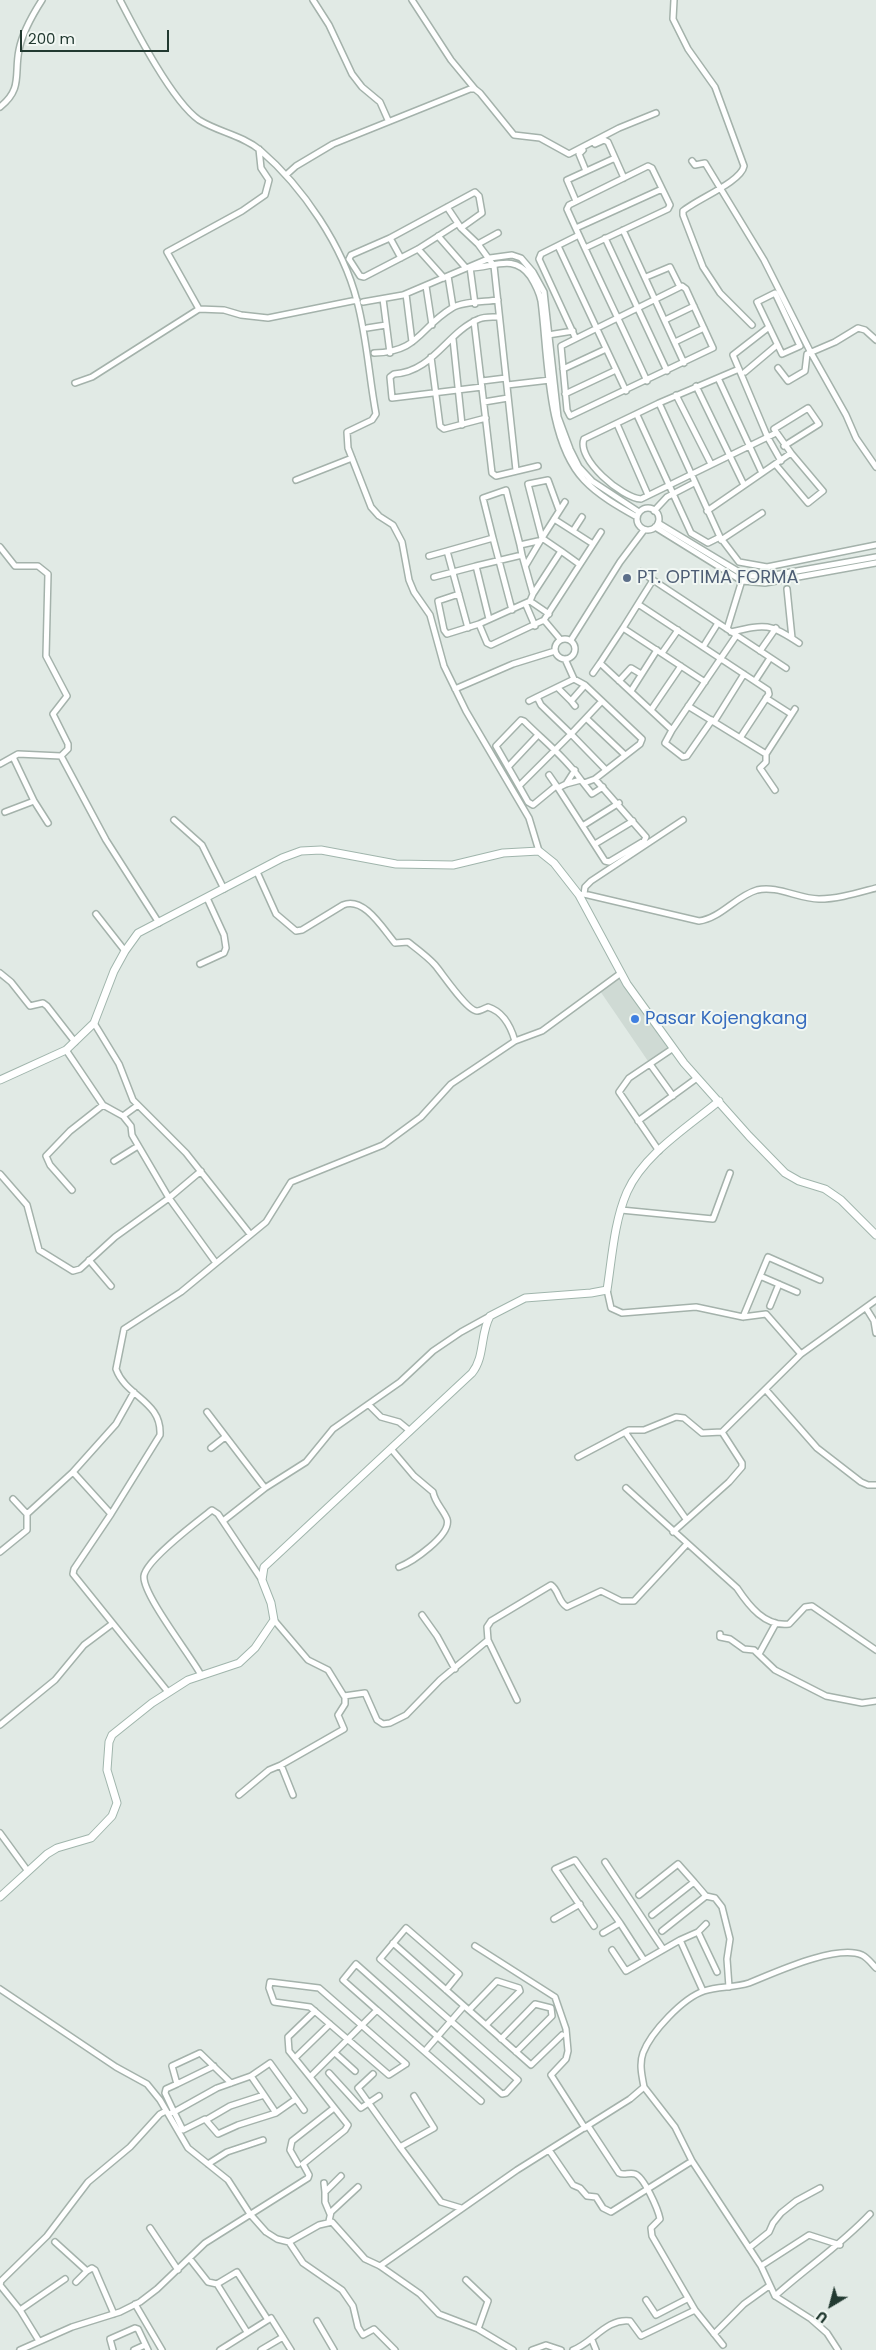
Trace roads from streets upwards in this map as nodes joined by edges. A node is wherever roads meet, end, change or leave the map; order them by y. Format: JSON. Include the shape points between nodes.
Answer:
{"nodes":[{"id":1,"x":42,"y":0,"type":"edge"},
{"id":2,"x":120,"y":0,"type":"edge"},
{"id":3,"x":313,"y":0,"type":"edge"},
{"id":4,"x":412,"y":0,"type":"edge"},
{"id":5,"x":674,"y":0,"type":"edge"},
{"id":6,"x":475,"y":89,"type":"junction"},
{"id":7,"x":0,"y":107,"type":"edge"},
{"id":8,"x":656,"y":113,"type":"dead end"},
{"id":9,"x":388,"y":120,"type":"junction"},
{"id":10,"x":259,"y":149,"type":"junction"},
{"id":11,"x":615,"y":158,"type":"junction"},
{"id":12,"x":692,"y":161,"type":"dead end"},
{"id":13,"x":586,"y":171,"type":"junction"},
{"id":14,"x":286,"y":175,"type":"junction"},
{"id":15,"x":624,"y":178,"type":"junction"},
{"id":16,"x":719,"y":188,"type":"junction"},
{"id":17,"x":662,"y":189,"type":"junction"},
{"id":18,"x":576,"y":201,"type":"junction"},
{"id":19,"x":447,"y":208,"type":"junction"},
{"id":20,"x":459,"y":226,"type":"junction"},
{"id":21,"x":576,"y":228,"type":"junction"},
{"id":22,"x":623,"y":230,"type":"junction"},
{"id":23,"x":498,"y":233,"type":"dead end"},
{"id":24,"x":579,"y":235,"type":"junction"},
{"id":25,"x":438,"y":236,"type":"junction"},
{"id":26,"x":390,"y":238,"type":"junction"},
{"id":27,"x":605,"y":238,"type":"junction"},
{"id":28,"x":478,"y":244,"type":"junction"},
{"id":29,"x":558,"y":246,"type":"junction"},
{"id":30,"x":585,"y":248,"type":"junction"},
{"id":31,"x":418,"y":249,"type":"junction"},
{"id":32,"x":401,"y":258,"type":"junction"},
{"id":33,"x":490,"y":258,"type":"junction"},
{"id":34,"x":494,"y":266,"type":"junction"},
{"id":35,"x":468,"y":268,"type":"junction"},
{"id":36,"x":446,"y":277,"type":"junction"},
{"id":37,"x":646,"y":278,"type":"junction"},
{"id":38,"x":426,"y":286,"type":"junction"},
{"id":39,"x":680,"y":287,"type":"junction"},
{"id":40,"x":406,"y":294,"type":"junction"},
{"id":41,"x":383,"y":299,"type":"junction"},
{"id":42,"x":656,"y":299,"type":"junction"},
{"id":43,"x":357,"y":300,"type":"junction"},
{"id":44,"x":498,"y":300,"type":"junction"},
{"id":45,"x":363,"y":302,"type":"dead end"},
{"id":46,"x":475,"y":304,"type":"junction"},
{"id":47,"x":694,"y":306,"type":"junction"},
{"id":48,"x":453,"y":307,"type":"junction"},
{"id":49,"x":637,"y":308,"type":"junction"},
{"id":50,"x":199,"y":309,"type":"junction"},
{"id":51,"x":499,"y":317,"type":"junction"},
{"id":52,"x":618,"y":317,"type":"junction"},
{"id":53,"x":665,"y":320,"type":"junction"},
{"id":54,"x":474,"y":321,"type":"junction"},
{"id":55,"x":386,"y":325,"type":"junction"},
{"id":56,"x":432,"y":325,"type":"junction"},
{"id":57,"x":752,"y":325,"type":"dead end"},
{"id":58,"x":769,"y":326,"type":"junction"},
{"id":59,"x":596,"y":327,"type":"junction"},
{"id":60,"x":368,"y":328,"type":"dead end"},
{"id":61,"x":704,"y":328,"type":"junction"},
{"id":62,"x":574,"y":334,"type":"junction"},
{"id":63,"x":547,"y":335,"type":"junction"},
{"id":64,"x":453,"y":339,"type":"junction"},
{"id":65,"x":876,"y":340,"type":"edge"},
{"id":66,"x":412,"y":342,"type":"junction"},
{"id":67,"x":675,"y":342,"type":"junction"},
{"id":68,"x":778,"y":345,"type":"junction"},
{"id":69,"x":606,"y":349,"type":"junction"},
{"id":70,"x":810,"y":351,"type":"junction"},
{"id":71,"x":390,"y":352,"type":"junction"},
{"id":72,"x":374,"y":353,"type":"dead end"},
{"id":73,"x":431,"y":357,"type":"junction"},
{"id":74,"x":684,"y":363,"type":"junction"},
{"id":75,"x":778,"y":368,"type":"dead end"},
{"id":76,"x":563,"y":369,"type":"junction"},
{"id":77,"x":738,"y":369,"type":"junction"},
{"id":78,"x":616,"y":370,"type":"junction"},
{"id":79,"x":667,"y":371,"type":"junction"},
{"id":80,"x":745,"y":372,"type":"dead end"},
{"id":81,"x":506,"y":378,"type":"junction"},
{"id":82,"x":718,"y":378,"type":"junction"},
{"id":83,"x":550,"y":380,"type":"junction"},
{"id":84,"x":648,"y":380,"type":"junction"},
{"id":85,"x":482,"y":381,"type":"junction"},
{"id":86,"x":75,"y":383,"type":"dead end"},
{"id":87,"x":507,"y":385,"type":"junction"},
{"id":88,"x":696,"y":386,"type":"junction"},
{"id":89,"x":482,"y":388,"type":"junction"},
{"id":90,"x":459,"y":390,"type":"junction"},
{"id":91,"x":626,"y":391,"type":"junction"},
{"id":92,"x":435,"y":392,"type":"junction"},
{"id":93,"x":565,"y":394,"type":"junction"},
{"id":94,"x":676,"y":395,"type":"junction"},
{"id":95,"x":508,"y":398,"type":"junction"},
{"id":96,"x":484,"y":402,"type":"junction"},
{"id":97,"x":658,"y":403,"type":"junction"},
{"id":98,"x":637,"y":414,"type":"junction"},
{"id":99,"x":486,"y":418,"type":"junction"},
{"id":100,"x":617,"y":424,"type":"junction"},
{"id":101,"x":462,"y":425,"type":"junction"},
{"id":102,"x":776,"y":433,"type":"junction"},
{"id":103,"x":768,"y":438,"type":"junction"},
{"id":104,"x":749,"y":446,"type":"junction"},
{"id":105,"x":784,"y":446,"type":"junction"},
{"id":106,"x":791,"y":453,"type":"junction"},
{"id":107,"x":730,"y":455,"type":"junction"},
{"id":108,"x":352,"y":458,"type":"junction"},
{"id":109,"x":779,"y":463,"type":"junction"},
{"id":110,"x":710,"y":464,"type":"junction"},
{"id":111,"x":538,"y":466,"type":"dead end"},
{"id":112,"x":876,"y":467,"type":"edge"},
{"id":113,"x":516,"y":470,"type":"junction"},
{"id":114,"x":762,"y":473,"type":"junction"},
{"id":115,"x":691,"y":474,"type":"junction"},
{"id":116,"x":296,"y":480,"type":"dead end"},
{"id":117,"x":694,"y":483,"type":"junction"},
{"id":118,"x":668,"y":485,"type":"junction"},
{"id":119,"x":744,"y":485,"type":"junction"},
{"id":120,"x":673,"y":493,"type":"junction"},
{"id":121,"x":648,"y":495,"type":"junction"},
{"id":122,"x":566,"y":502,"type":"dead end"},
{"id":123,"x":559,"y":510,"type":"junction"},
{"id":124,"x":707,"y":510,"type":"junction"},
{"id":125,"x":654,"y":511,"type":"junction"},
{"id":126,"x":762,"y":513,"type":"dead end"},
{"id":127,"x":638,"y":515,"type":"junction"},
{"id":128,"x":582,"y":516,"type":"dead end"},
{"id":129,"x":554,"y":519,"type":"junction"},
{"id":130,"x":657,"y":525,"type":"junction"},
{"id":131,"x":644,"y":530,"type":"junction"},
{"id":132,"x":573,"y":532,"type":"junction"},
{"id":133,"x":601,"y":532,"type":"dead end"},
{"id":134,"x":493,"y":538,"type":"junction"},
{"id":135,"x":721,"y":538,"type":"junction"},
{"id":136,"x":540,"y":540,"type":"junction"},
{"id":137,"x":593,"y":544,"type":"junction"},
{"id":138,"x":520,"y":545,"type":"junction"},
{"id":139,"x":876,"y":545,"type":"edge"},
{"id":140,"x":0,"y":547,"type":"edge"},
{"id":141,"x":447,"y":551,"type":"junction"},
{"id":142,"x":561,"y":551,"type":"junction"},
{"id":143,"x":522,"y":555,"type":"junction"},
{"id":144,"x":429,"y":556,"type":"dead end"},
{"id":145,"x":876,"y":557,"type":"edge"},
{"id":146,"x":499,"y":560,"type":"junction"},
{"id":147,"x":876,"y":563,"type":"edge"},
{"id":148,"x":579,"y":564,"type":"junction"},
{"id":149,"x":526,"y":565,"type":"junction"},
{"id":150,"x":476,"y":566,"type":"junction"},
{"id":151,"x":641,"y":572,"type":"dead end"},
{"id":152,"x":452,"y":573,"type":"junction"},
{"id":153,"x":434,"y":577,"type":"dead end"},
{"id":154,"x":743,"y":578,"type":"junction"},
{"id":155,"x":653,"y":580,"type":"junction"},
{"id":156,"x":787,"y":589,"type":"dead end"},
{"id":157,"x":459,"y":594,"type":"junction"},
{"id":158,"x":533,"y":594,"type":"junction"},
{"id":159,"x":528,"y":603,"type":"junction"},
{"id":160,"x":638,"y":604,"type":"junction"},
{"id":161,"x":512,"y":610,"type":"junction"},
{"id":162,"x":549,"y":614,"type":"junction"},
{"id":163,"x":490,"y":619,"type":"junction"},
{"id":164,"x":544,"y":620,"type":"junction"},
{"id":165,"x":718,"y":623,"type":"junction"},
{"id":166,"x":479,"y":624,"type":"junction"},
{"id":167,"x":535,"y":626,"type":"junction"},
{"id":168,"x":468,"y":628,"type":"junction"},
{"id":169,"x":622,"y":628,"type":"junction"},
{"id":170,"x":776,"y":628,"type":"junction"},
{"id":171,"x":678,"y":630,"type":"junction"},
{"id":172,"x":731,"y":632,"type":"junction"},
{"id":173,"x":792,"y":638,"type":"junction"},
{"id":174,"x":560,"y":639,"type":"junction"},
{"id":175,"x":571,"y":640,"type":"junction"},
{"id":176,"x":799,"y":643,"type":"dead end"},
{"id":177,"x":703,"y":647,"type":"junction"},
{"id":178,"x":555,"y":651,"type":"junction"},
{"id":179,"x":760,"y":651,"type":"junction"},
{"id":180,"x":659,"y":652,"type":"junction"},
{"id":181,"x":720,"y":658,"type":"junction"},
{"id":182,"x":770,"y":658,"type":"junction"},
{"id":183,"x":565,"y":659,"type":"junction"},
{"id":184,"x":600,"y":662,"type":"junction"},
{"id":185,"x":681,"y":666,"type":"junction"},
{"id":186,"x":786,"y":668,"type":"dead end"},
{"id":187,"x":593,"y":673,"type":"dead end"},
{"id":188,"x":641,"y":674,"type":"junction"},
{"id":189,"x":744,"y":674,"type":"junction"},
{"id":190,"x":574,"y":679,"type":"junction"},
{"id":191,"x":619,"y":681,"type":"junction"},
{"id":192,"x":755,"y":681,"type":"junction"},
{"id":193,"x":705,"y":682,"type":"junction"},
{"id":194,"x":585,"y":685,"type":"junction"},
{"id":195,"x":558,"y":688,"type":"junction"},
{"id":196,"x":455,"y":689,"type":"junction"},
{"id":197,"x":631,"y":691,"type":"junction"},
{"id":198,"x":537,"y":697,"type":"junction"},
{"id":199,"x":766,"y":698,"type":"junction"},
{"id":200,"x":529,"y":700,"type":"dead end"},
{"id":201,"x":571,"y":700,"type":"junction"},
{"id":202,"x":602,"y":701,"type":"junction"},
{"id":203,"x":575,"y":706,"type":"dead end"},
{"id":204,"x":688,"y":706,"type":"junction"},
{"id":205,"x":795,"y":708,"type":"dead end"},
{"id":206,"x":651,"y":710,"type":"junction"},
{"id":207,"x":791,"y":714,"type":"junction"},
{"id":208,"x":586,"y":718,"type":"junction"},
{"id":209,"x":713,"y":721,"type":"junction"},
{"id":210,"x":672,"y":730,"type":"junction"},
{"id":211,"x":571,"y":734,"type":"junction"},
{"id":212,"x":538,"y":735,"type":"junction"},
{"id":213,"x":740,"y":738,"type":"junction"},
{"id":214,"x":554,"y":750,"type":"junction"},
{"id":215,"x":766,"y":754,"type":"junction"},
{"id":216,"x":625,"y":755,"type":"junction"},
{"id":217,"x":62,"y":756,"type":"junction"},
{"id":218,"x":13,"y":757,"type":"junction"},
{"id":219,"x":0,"y":764,"type":"edge"},
{"id":220,"x":508,"y":767,"type":"junction"},
{"id":221,"x":575,"y":770,"type":"junction"},
{"id":222,"x":606,"y":770,"type":"junction"},
{"id":223,"x":549,"y":775,"type":"dead end"},
{"id":224,"x":596,"y":779,"type":"junction"},
{"id":225,"x":583,"y":782,"type":"junction"},
{"id":226,"x":566,"y":784,"type":"junction"},
{"id":227,"x":519,"y":786,"type":"junction"},
{"id":228,"x":557,"y":787,"type":"junction"},
{"id":229,"x":603,"y":788,"type":"junction"},
{"id":230,"x":774,"y":790,"type":"dead end"},
{"id":231,"x":34,"y":801,"type":"junction"},
{"id":232,"x":619,"y":803,"type":"junction"},
{"id":233,"x":4,"y":812,"type":"dead end"},
{"id":234,"x":174,"y":820,"type":"dead end"},
{"id":235,"x":682,"y":820,"type":"dead end"},
{"id":236,"x":633,"y":821,"type":"junction"},
{"id":237,"x":48,"y":823,"type":"dead end"},
{"id":238,"x":584,"y":825,"type":"junction"},
{"id":239,"x":595,"y":844,"type":"junction"},
{"id":240,"x":539,"y":851,"type":"junction"},
{"id":241,"x":257,"y":872,"type":"junction"},
{"id":242,"x":876,"y":888,"type":"edge"},
{"id":243,"x":224,"y":889,"type":"junction"},
{"id":244,"x":582,"y":894,"type":"junction"},
{"id":245,"x":207,"y":898,"type":"junction"},
{"id":246,"x":96,"y":914,"type":"dead end"},
{"id":247,"x":159,"y":922,"type":"junction"},
{"id":248,"x":125,"y":950,"type":"junction"},
{"id":249,"x":200,"y":964,"type":"dead end"},
{"id":250,"x":0,"y":973,"type":"edge"},
{"id":251,"x":621,"y":973,"type":"junction"},
{"id":252,"x":94,"y":1023,"type":"junction"},
{"id":253,"x":515,"y":1041,"type":"junction"},
{"id":254,"x":75,"y":1042,"type":"junction"},
{"id":255,"x":66,"y":1050,"type":"junction"},
{"id":256,"x":672,"y":1050,"type":"junction"},
{"id":257,"x":650,"y":1064,"type":"junction"},
{"id":258,"x":697,"y":1078,"type":"junction"},
{"id":259,"x":0,"y":1080,"type":"edge"},
{"id":260,"x":673,"y":1096,"type":"junction"},
{"id":261,"x":719,"y":1101,"type":"junction"},
{"id":262,"x":103,"y":1105,"type":"junction"},
{"id":263,"x":138,"y":1105,"type":"junction"},
{"id":264,"x":124,"y":1116,"type":"junction"},
{"id":265,"x":638,"y":1121,"type":"junction"},
{"id":266,"x":138,"y":1146,"type":"junction"},
{"id":267,"x":659,"y":1152,"type":"junction"},
{"id":268,"x":114,"y":1161,"type":"dead end"},
{"id":269,"x":201,"y":1171,"type":"junction"},
{"id":270,"x":730,"y":1173,"type":"dead end"},
{"id":271,"x":0,"y":1174,"type":"edge"},
{"id":272,"x":72,"y":1190,"type":"dead end"},
{"id":273,"x":169,"y":1198,"type":"junction"},
{"id":274,"x":621,"y":1210,"type":"junction"},
{"id":275,"x":250,"y":1234,"type":"junction"},
{"id":276,"x":876,"y":1235,"type":"edge"},
{"id":277,"x":89,"y":1260,"type":"junction"},
{"id":278,"x":216,"y":1263,"type":"junction"},
{"id":279,"x":760,"y":1276,"type":"junction"},
{"id":280,"x":820,"y":1280,"type":"dead end"},
{"id":281,"x":779,"y":1284,"type":"junction"},
{"id":282,"x":111,"y":1286,"type":"dead end"},
{"id":283,"x":608,"y":1290,"type":"junction"},
{"id":284,"x":797,"y":1292,"type":"dead end"},
{"id":285,"x":876,"y":1300,"type":"edge"},
{"id":286,"x":770,"y":1306,"type":"dead end"},
{"id":287,"x":866,"y":1308,"type":"junction"},
{"id":288,"x":490,"y":1316,"type":"junction"},
{"id":289,"x":743,"y":1317,"type":"junction"},
{"id":290,"x":876,"y":1333,"type":"edge"},
{"id":291,"x":801,"y":1354,"type":"junction"},
{"id":292,"x":766,"y":1390,"type":"junction"},
{"id":293,"x":134,"y":1392,"type":"junction"},
{"id":294,"x":369,"y":1405,"type":"junction"},
{"id":295,"x":207,"y":1412,"type":"dead end"},
{"id":296,"x":410,"y":1431,"type":"junction"},
{"id":297,"x":625,"y":1432,"type":"junction"},
{"id":298,"x":722,"y":1432,"type":"junction"},
{"id":299,"x":226,"y":1436,"type":"junction"},
{"id":300,"x":211,"y":1448,"type":"dead end"},
{"id":301,"x":392,"y":1450,"type":"junction"},
{"id":302,"x":578,"y":1457,"type":"dead end"},
{"id":303,"x":73,"y":1472,"type":"junction"},
{"id":304,"x":876,"y":1485,"type":"edge"},
{"id":305,"x":265,"y":1488,"type":"junction"},
{"id":306,"x":626,"y":1488,"type":"dead end"},
{"id":307,"x":13,"y":1499,"type":"dead end"},
{"id":308,"x":27,"y":1514,"type":"junction"},
{"id":309,"x":111,"y":1514,"type":"junction"},
{"id":310,"x":686,"y":1519,"type":"junction"},
{"id":311,"x":222,"y":1521,"type":"junction"},
{"id":312,"x":673,"y":1532,"type":"junction"},
{"id":313,"x":686,"y":1545,"type":"junction"},
{"id":314,"x":0,"y":1552,"type":"edge"},
{"id":315,"x":399,"y":1567,"type":"dead end"},
{"id":316,"x":262,"y":1580,"type":"junction"},
{"id":317,"x":422,"y":1615,"type":"dead end"},
{"id":318,"x":274,"y":1620,"type":"junction"},
{"id":319,"x":776,"y":1623,"type":"junction"},
{"id":320,"x":112,"y":1624,"type":"junction"},
{"id":321,"x":720,"y":1634,"type":"dead end"},
{"id":322,"x":488,"y":1640,"type":"junction"},
{"id":323,"x":876,"y":1650,"type":"edge"},
{"id":324,"x":759,"y":1654,"type":"junction"},
{"id":325,"x":455,"y":1669,"type":"junction"},
{"id":326,"x":201,"y":1675,"type":"junction"},
{"id":327,"x":168,"y":1692,"type":"junction"},
{"id":328,"x":345,"y":1696,"type":"junction"},
{"id":329,"x":518,"y":1700,"type":"dead end"},
{"id":330,"x":876,"y":1701,"type":"edge"},
{"id":331,"x":0,"y":1725,"type":"edge"},
{"id":332,"x":281,"y":1765,"type":"junction"},
{"id":333,"x":239,"y":1795,"type":"dead end"},
{"id":334,"x":293,"y":1795,"type":"dead end"},
{"id":335,"x":0,"y":1833,"type":"edge"},
{"id":336,"x":605,"y":1862,"type":"dead end"},
{"id":337,"x":27,"y":1870,"type":"junction"},
{"id":338,"x":694,"y":1882,"type":"junction"},
{"id":339,"x":639,"y":1895,"type":"dead end"},
{"id":340,"x":706,"y":1896,"type":"junction"},
{"id":341,"x":0,"y":1897,"type":"edge"},
{"id":342,"x":580,"y":1904,"type":"junction"},
{"id":343,"x":652,"y":1915,"type":"dead end"},
{"id":344,"x":554,"y":1919,"type":"dead end"},
{"id":345,"x":620,"y":1922,"type":"junction"},
{"id":346,"x":706,"y":1924,"type":"dead end"},
{"id":347,"x":594,"y":1926,"type":"dead end"},
{"id":348,"x":662,"y":1931,"type":"dead end"},
{"id":349,"x":698,"y":1932,"type":"junction"},
{"id":350,"x":603,"y":1933,"type":"dead end"},
{"id":351,"x":680,"y":1940,"type":"junction"},
{"id":352,"x":393,"y":1943,"type":"junction"},
{"id":353,"x":475,"y":1946,"type":"dead end"},
{"id":354,"x":663,"y":1949,"type":"junction"},
{"id":355,"x":612,"y":1950,"type":"dead end"},
{"id":356,"x":644,"y":1960,"type":"junction"},
{"id":357,"x":876,"y":1968,"type":"edge"},
{"id":358,"x":717,"y":1972,"type":"dead end"},
{"id":359,"x":729,"y":1987,"type":"junction"},
{"id":360,"x":0,"y":1989,"type":"edge"},
{"id":361,"x":446,"y":1990,"type":"junction"},
{"id":362,"x":703,"y":1991,"type":"junction"},
{"id":363,"x":464,"y":2006,"type":"junction"},
{"id":364,"x":314,"y":2010,"type":"junction"},
{"id":365,"x":377,"y":2010,"type":"junction"},
{"id":366,"x":469,"y":2010,"type":"junction"},
{"id":367,"x":451,"y":2021,"type":"junction"},
{"id":368,"x":330,"y":2024,"type":"junction"},
{"id":369,"x":362,"y":2025,"type":"junction"},
{"id":370,"x":486,"y":2025,"type":"junction"},
{"id":371,"x":562,"y":2035,"type":"dead end"},
{"id":372,"x":438,"y":2036,"type":"junction"},
{"id":373,"x":501,"y":2038,"type":"junction"},
{"id":374,"x":348,"y":2040,"type":"junction"},
{"id":375,"x":424,"y":2051,"type":"junction"},
{"id":376,"x":516,"y":2052,"type":"junction"},
{"id":377,"x":335,"y":2053,"type":"junction"},
{"id":378,"x":295,"y":2058,"type":"junction"},
{"id":379,"x":214,"y":2066,"type":"junction"},
{"id":380,"x":355,"y":2071,"type":"dead end"},
{"id":381,"x":329,"y":2073,"type":"dead end"},
{"id":382,"x":373,"y":2074,"type":"dead end"},
{"id":383,"x":251,"y":2076,"type":"junction"},
{"id":384,"x":310,"y":2077,"type":"junction"},
{"id":385,"x":231,"y":2083,"type":"junction"},
{"id":386,"x":177,"y":2084,"type":"junction"},
{"id":387,"x":644,"y":2087,"type":"junction"},
{"id":388,"x":264,"y":2095,"type":"junction"},
{"id":389,"x":379,"y":2096,"type":"dead end"},
{"id":390,"x":414,"y":2096,"type":"dead end"},
{"id":391,"x":296,"y":2099,"type":"junction"},
{"id":392,"x":482,"y":2101,"type":"dead end"},
{"id":393,"x":369,"y":2103,"type":"junction"},
{"id":394,"x":334,"y":2108,"type":"junction"},
{"id":395,"x":304,"y":2110,"type":"dead end"},
{"id":396,"x":169,"y":2113,"type":"junction"},
{"id":397,"x":276,"y":2113,"type":"junction"},
{"id":398,"x":206,"y":2120,"type":"junction"},
{"id":399,"x":586,"y":2127,"type":"junction"},
{"id":400,"x":263,"y":2140,"type":"dead end"},
{"id":401,"x":400,"y":2147,"type":"junction"},
{"id":402,"x":549,"y":2150,"type":"junction"},
{"id":403,"x":692,"y":2162,"type":"junction"},
{"id":404,"x":208,"y":2164,"type":"junction"},
{"id":405,"x":298,"y":2164,"type":"dead end"},
{"id":406,"x":341,"y":2176,"type":"dead end"},
{"id":407,"x":324,"y":2183,"type":"dead end"},
{"id":408,"x":358,"y":2187,"type":"dead end"},
{"id":409,"x":820,"y":2188,"type":"dead end"},
{"id":410,"x":646,"y":2189,"type":"junction"},
{"id":411,"x":325,"y":2192,"type":"junction"},
{"id":412,"x":461,"y":2208,"type":"junction"},
{"id":413,"x":250,"y":2214,"type":"junction"},
{"id":414,"x":330,"y":2214,"type":"junction"},
{"id":415,"x":870,"y":2214,"type":"dead end"},
{"id":416,"x":329,"y":2221,"type":"junction"},
{"id":417,"x":150,"y":2228,"type":"dead end"},
{"id":418,"x":56,"y":2242,"type":"dead end"},
{"id":419,"x":289,"y":2242,"type":"junction"},
{"id":420,"x":840,"y":2245,"type":"junction"},
{"id":421,"x":749,"y":2248,"type":"junction"},
{"id":422,"x":190,"y":2259,"type":"junction"},
{"id":423,"x":380,"y":2266,"type":"junction"},
{"id":424,"x":762,"y":2266,"type":"junction"},
{"id":425,"x":87,"y":2270,"type":"junction"},
{"id":426,"x":178,"y":2270,"type":"junction"},
{"id":427,"x":65,"y":2278,"type":"dead end"},
{"id":428,"x":466,"y":2280,"type":"dead end"},
{"id":429,"x":76,"y":2282,"type":"dead end"},
{"id":430,"x":217,"y":2284,"type":"junction"},
{"id":431,"x":769,"y":2286,"type":"junction"},
{"id":432,"x":774,"y":2296,"type":"junction"},
{"id":433,"x":687,"y":2299,"type":"junction"},
{"id":434,"x":646,"y":2300,"type":"dead end"},
{"id":435,"x":135,"y":2304,"type":"junction"},
{"id":436,"x":20,"y":2310,"type":"junction"},
{"id":437,"x":695,"y":2310,"type":"junction"},
{"id":438,"x":114,"y":2314,"type":"junction"},
{"id":439,"x":268,"y":2320,"type":"junction"},
{"id":440,"x":317,"y":2321,"type":"dead end"},
{"id":441,"x":478,"y":2329,"type":"junction"},
{"id":442,"x":248,"y":2332,"type":"junction"},
{"id":443,"x":714,"y":2334,"type":"junction"},
{"id":444,"x":283,"y":2337,"type":"junction"},
{"id":445,"x":592,"y":2340,"type":"junction"},
{"id":446,"x":39,"y":2341,"type":"junction"},
{"id":447,"x":723,"y":2346,"type":"dead end"},
{"id":448,"x":147,"y":2347,"type":"edge"},
{"id":449,"x":20,"y":2350,"type":"edge"},
{"id":450,"x":113,"y":2350,"type":"edge"},
{"id":451,"x":134,"y":2350,"type":"edge"},
{"id":452,"x":162,"y":2350,"type":"edge"},
{"id":453,"x":220,"y":2350,"type":"edge"},
{"id":454,"x":261,"y":2350,"type":"edge"},
{"id":455,"x":290,"y":2350,"type":"edge"},
{"id":456,"x":334,"y":2350,"type":"edge"},
{"id":457,"x":394,"y":2350,"type":"edge"},
{"id":458,"x":513,"y":2350,"type":"edge"},
{"id":459,"x":532,"y":2350,"type":"edge"},
{"id":460,"x":561,"y":2350,"type":"edge"},
{"id":461,"x":573,"y":2350,"type":"edge"},
{"id":462,"x":596,"y":2350,"type":"edge"},
{"id":463,"x":838,"y":2350,"type":"edge"}],
"edges":[{"from":1,"to":7,"type":"street","via":[[19,48],[15,88]]},
{"from":2,"to":10,"type":"street","via":[[183,105],[201,121],[247,140]]},
{"from":3,"to":9,"type":"street","via":[[352,74],[380,102]]},
{"from":4,"to":6,"type":"street","via":[[451,60]]},
{"from":5,"to":16,"type":"street","via":[[673,19],[688,49],[714,87],[744,163],[740,174]]},
{"from":6,"to":8,"type":"street","via":[[514,136],[540,138],[566,153]]},
{"from":6,"to":9,"type":"street"},
{"from":9,"to":14,"type":"street","via":[[333,144]]},
{"from":10,"to":14,"type":"street"},
{"from":10,"to":50,"type":"street","via":[[261,168],[268,180],[265,195],[167,252]]},
{"from":11,"to":13,"type":"street"},
{"from":11,"to":13,"type":"street","via":[[604,140],[579,153]]},
{"from":11,"to":15,"type":"street"},
{"from":12,"to":16,"type":"street","via":[[695,164],[705,163]]},
{"from":13,"to":18,"type":"street","via":[[567,180]]},
{"from":14,"to":43,"type":"street","via":[[304,196],[332,240]]},
{"from":15,"to":17,"type":"street","via":[[650,166]]},
{"from":15,"to":18,"type":"street"},
{"from":16,"to":57,"type":"street","via":[[691,204],[683,215],[703,267],[720,293]]},
{"from":16,"to":70,"type":"street","via":[[764,260]]},
{"from":17,"to":21,"type":"street"},
{"from":17,"to":22,"type":"street","via":[[670,205],[668,209]]},
{"from":18,"to":21,"type":"street","via":[[569,204],[567,210]]},
{"from":19,"to":20,"type":"street"},
{"from":19,"to":20,"type":"street","via":[[471,193],[478,193],[482,213]]},
{"from":19,"to":26,"type":"street"},
{"from":20,"to":25,"type":"street"},
{"from":20,"to":28,"type":"street"},
{"from":21,"to":24,"type":"street"},
{"from":22,"to":27,"type":"street"},
{"from":22,"to":37,"type":"street"},
{"from":23,"to":28,"type":"street"},
{"from":24,"to":29,"type":"street"},
{"from":24,"to":30,"type":"street"},
{"from":25,"to":31,"type":"street"},
{"from":25,"to":35,"type":"street"},
{"from":26,"to":32,"type":"street"},
{"from":26,"to":32,"type":"street","via":[[351,255],[350,262],[364,277]]},
{"from":27,"to":30,"type":"street"},
{"from":27,"to":49,"type":"street"},
{"from":28,"to":33,"type":"street"},
{"from":29,"to":59,"type":"street"},
{"from":29,"to":62,"type":"street","via":[[541,254],[539,259]]},
{"from":30,"to":52,"type":"street"},
{"from":31,"to":32,"type":"street"},
{"from":31,"to":36,"type":"street"},
{"from":33,"to":34,"type":"street"},
{"from":33,"to":35,"type":"street"},
{"from":33,"to":63,"type":"street","via":[[515,255],[526,263],[544,292]]},
{"from":34,"to":35,"type":"street"},
{"from":34,"to":44,"type":"street"},
{"from":34,"to":63,"type":"street","via":[[513,262],[528,274],[540,294]]},
{"from":35,"to":36,"type":"street"},
{"from":35,"to":46,"type":"street"},
{"from":36,"to":38,"type":"street"},
{"from":36,"to":48,"type":"street"},
{"from":37,"to":39,"type":"street","via":[[670,267]]},
{"from":37,"to":42,"type":"street"},
{"from":38,"to":40,"type":"street"},
{"from":38,"to":56,"type":"street"},
{"from":39,"to":42,"type":"street"},
{"from":39,"to":47,"type":"street","via":[[686,289]]},
{"from":40,"to":41,"type":"street"},
{"from":40,"to":66,"type":"street"},
{"from":41,"to":45,"type":"street"},
{"from":41,"to":55,"type":"street"},
{"from":42,"to":49,"type":"street"},
{"from":42,"to":53,"type":"street"},
{"from":43,"to":50,"type":"street","via":[[268,318]]},
{"from":43,"to":108,"type":"street","via":[[376,414],[372,420],[347,432]]},
{"from":44,"to":46,"type":"street"},
{"from":44,"to":51,"type":"street"},
{"from":46,"to":48,"type":"street"},
{"from":47,"to":53,"type":"street"},
{"from":47,"to":61,"type":"street"},
{"from":48,"to":56,"type":"street"},
{"from":49,"to":52,"type":"street"},
{"from":49,"to":79,"type":"street"},
{"from":50,"to":86,"type":"street","via":[[92,377]]},
{"from":51,"to":54,"type":"street"},
{"from":51,"to":81,"type":"street"},
{"from":52,"to":59,"type":"street"},
{"from":52,"to":84,"type":"street"},
{"from":53,"to":67,"type":"street"},
{"from":54,"to":64,"type":"street"},
{"from":54,"to":85,"type":"street"},
{"from":55,"to":60,"type":"street"},
{"from":55,"to":71,"type":"street"},
{"from":56,"to":66,"type":"street"},
{"from":58,"to":68,"type":"street"},
{"from":58,"to":68,"type":"street","via":[[757,302],[775,293],[800,346],[782,354]]},
{"from":58,"to":77,"type":"street","via":[[733,355]]},
{"from":59,"to":62,"type":"street"},
{"from":59,"to":69,"type":"street"},
{"from":61,"to":67,"type":"street"},
{"from":61,"to":74,"type":"street","via":[[713,348]]},
{"from":62,"to":63,"type":"street"},
{"from":62,"to":76,"type":"street","via":[[560,348]]},
{"from":63,"to":83,"type":"street"},
{"from":63,"to":127,"type":"street","via":[[558,417],[579,467]]},
{"from":64,"to":73,"type":"street"},
{"from":64,"to":90,"type":"street"},
{"from":65,"to":70,"type":"street","via":[[858,328],[835,342]]},
{"from":66,"to":71,"type":"street","via":[[400,351]]},
{"from":67,"to":74,"type":"street"},
{"from":68,"to":80,"type":"street"},
{"from":69,"to":76,"type":"street"},
{"from":69,"to":78,"type":"street"},
{"from":70,"to":75,"type":"street","via":[[805,355],[806,371],[792,380],[788,380]]},
{"from":70,"to":112,"type":"street","via":[[856,438]]},
{"from":71,"to":72,"type":"street"},
{"from":73,"to":92,"type":"street"},
{"from":73,"to":92,"type":"street","via":[[412,371],[392,375],[390,390],[392,398]]},
{"from":74,"to":79,"type":"street"},
{"from":76,"to":93,"type":"street"},
{"from":77,"to":82,"type":"street"},
{"from":77,"to":103,"type":"street"},
{"from":78,"to":91,"type":"street"},
{"from":78,"to":93,"type":"street"},
{"from":79,"to":84,"type":"street"},
{"from":81,"to":85,"type":"street"},
{"from":81,"to":87,"type":"street"},
{"from":82,"to":88,"type":"street"},
{"from":82,"to":104,"type":"street"},
{"from":83,"to":87,"type":"street"},
{"from":83,"to":127,"type":"street","via":[[557,427],[576,470],[593,488]]},
{"from":84,"to":91,"type":"street"},
{"from":85,"to":89,"type":"street"},
{"from":87,"to":95,"type":"street"},
{"from":88,"to":94,"type":"street"},
{"from":88,"to":107,"type":"street"},
{"from":89,"to":90,"type":"street"},
{"from":89,"to":96,"type":"street"},
{"from":90,"to":92,"type":"street"},
{"from":90,"to":101,"type":"street"},
{"from":91,"to":93,"type":"street","via":[[573,417],[567,410]]},
{"from":92,"to":101,"type":"street","via":[[440,426],[444,429]]},
{"from":94,"to":97,"type":"street"},
{"from":94,"to":110,"type":"street"},
{"from":95,"to":96,"type":"street"},
{"from":95,"to":113,"type":"street"},
{"from":96,"to":99,"type":"street"},
{"from":97,"to":98,"type":"street"},
{"from":97,"to":115,"type":"street"},
{"from":98,"to":100,"type":"street"},
{"from":98,"to":118,"type":"street"},
{"from":99,"to":101,"type":"street"},
{"from":99,"to":113,"type":"street","via":[[492,473],[496,476]]},
{"from":100,"to":121,"type":"street"},
{"from":100,"to":121,"type":"street","via":[[582,441],[590,464],[633,497]]},
{"from":102,"to":103,"type":"street"},
{"from":102,"to":105,"type":"street"},
{"from":102,"to":105,"type":"street","via":[[774,429],[808,408],[819,424]]},
{"from":103,"to":104,"type":"street"},
{"from":103,"to":109,"type":"street"},
{"from":104,"to":107,"type":"street"},
{"from":104,"to":114,"type":"street"},
{"from":105,"to":106,"type":"street"},
{"from":106,"to":109,"type":"street"},
{"from":106,"to":109,"type":"street","via":[[823,491],[808,503]]},
{"from":107,"to":110,"type":"street"},
{"from":107,"to":119,"type":"street"},
{"from":108,"to":116,"type":"street"},
{"from":108,"to":196,"type":"street","via":[[371,507],[393,525],[402,542],[409,580],[430,615],[444,666]]},
{"from":109,"to":114,"type":"street"},
{"from":110,"to":115,"type":"street"},
{"from":111,"to":113,"type":"street"},
{"from":114,"to":119,"type":"street"},
{"from":115,"to":117,"type":"street"},
{"from":115,"to":118,"type":"street"},
{"from":117,"to":120,"type":"street"},
{"from":117,"to":124,"type":"street"},
{"from":118,"to":120,"type":"street"},
{"from":118,"to":121,"type":"street"},
{"from":119,"to":124,"type":"street"},
{"from":120,"to":125,"type":"street"},
{"from":120,"to":135,"type":"street","via":[[694,536],[708,543]]},
{"from":122,"to":123,"type":"street"},
{"from":123,"to":129,"type":"street"},
{"from":123,"to":136,"type":"street","via":[[548,480],[528,484]]},
{"from":124,"to":135,"type":"street"},
{"from":125,"to":127,"type":"street","via":[[644,508]]},
{"from":125,"to":130,"type":"street","via":[[658,516]]},
{"from":126,"to":135,"type":"street"},
{"from":127,"to":131,"type":"street","via":[[638,525]]},
{"from":128,"to":132,"type":"street"},
{"from":129,"to":132,"type":"street"},
{"from":129,"to":136,"type":"street"},
{"from":130,"to":131,"type":"street"},
{"from":130,"to":154,"type":"street"},
{"from":131,"to":175,"type":"street"},
{"from":132,"to":137,"type":"street"},
{"from":133,"to":137,"type":"street"},
{"from":134,"to":138,"type":"street","via":[[483,498],[504,490]]},
{"from":134,"to":141,"type":"street"},
{"from":134,"to":146,"type":"street"},
{"from":135,"to":139,"type":"street","via":[[739,562],[767,567]]},
{"from":136,"to":138,"type":"street"},
{"from":136,"to":142,"type":"street"},
{"from":136,"to":149,"type":"street"},
{"from":137,"to":148,"type":"street"},
{"from":138,"to":143,"type":"street"},
{"from":140,"to":217,"type":"street","via":[[16,566],[38,566],[48,574],[46,656],[67,696],[53,714],[68,744]]},
{"from":141,"to":144,"type":"street"},
{"from":141,"to":152,"type":"street"},
{"from":142,"to":148,"type":"street"},
{"from":142,"to":158,"type":"street"},
{"from":143,"to":146,"type":"street"},
{"from":143,"to":149,"type":"street"},
{"from":145,"to":154,"type":"street","via":[[763,578]]},
{"from":146,"to":150,"type":"street"},
{"from":146,"to":161,"type":"street"},
{"from":147,"to":154,"type":"street","via":[[765,583]]},
{"from":148,"to":162,"type":"street"},
{"from":149,"to":158,"type":"street"},
{"from":150,"to":152,"type":"street"},
{"from":150,"to":163,"type":"street"},
{"from":151,"to":155,"type":"street"},
{"from":152,"to":153,"type":"street"},
{"from":152,"to":157,"type":"street"},
{"from":154,"to":172,"type":"street"},
{"from":155,"to":160,"type":"street"},
{"from":155,"to":165,"type":"street"},
{"from":156,"to":173,"type":"street"},
{"from":157,"to":168,"type":"street"},
{"from":157,"to":168,"type":"street","via":[[438,601],[444,630],[448,634]]},
{"from":158,"to":159,"type":"street"},
{"from":159,"to":161,"type":"street"},
{"from":159,"to":162,"type":"street"},
{"from":159,"to":167,"type":"street"},
{"from":160,"to":169,"type":"street"},
{"from":160,"to":171,"type":"street"},
{"from":161,"to":163,"type":"street"},
{"from":162,"to":164,"type":"street"},
{"from":163,"to":166,"type":"street"},
{"from":164,"to":167,"type":"street"},
{"from":164,"to":174,"type":"street"},
{"from":165,"to":172,"type":"street"},
{"from":165,"to":177,"type":"street"},
{"from":166,"to":167,"type":"street","via":[[487,643],[491,644]]},
{"from":166,"to":168,"type":"street"},
{"from":169,"to":180,"type":"street"},
{"from":169,"to":184,"type":"street"},
{"from":170,"to":172,"type":"street","via":[[759,625]]},
{"from":170,"to":173,"type":"street"},
{"from":170,"to":179,"type":"street"},
{"from":171,"to":177,"type":"street"},
{"from":171,"to":180,"type":"street"},
{"from":172,"to":179,"type":"street"},
{"from":172,"to":181,"type":"street"},
{"from":173,"to":176,"type":"street"},
{"from":174,"to":175,"type":"street"},
{"from":174,"to":178,"type":"street"},
{"from":175,"to":183,"type":"street","via":[[576,646],[575,653]]},
{"from":177,"to":181,"type":"street"},
{"from":178,"to":183,"type":"street"},
{"from":178,"to":196,"type":"street","via":[[513,664]]},
{"from":179,"to":182,"type":"street"},
{"from":180,"to":185,"type":"street"},
{"from":180,"to":188,"type":"street"},
{"from":181,"to":189,"type":"street"},
{"from":181,"to":193,"type":"street"},
{"from":182,"to":186,"type":"street"},
{"from":182,"to":192,"type":"street"},
{"from":183,"to":190,"type":"street"},
{"from":184,"to":187,"type":"street"},
{"from":184,"to":191,"type":"street"},
{"from":185,"to":193,"type":"street"},
{"from":185,"to":206,"type":"street"},
{"from":188,"to":191,"type":"street","via":[[631,668]]},
{"from":188,"to":197,"type":"street"},
{"from":189,"to":192,"type":"street"},
{"from":189,"to":209,"type":"street"},
{"from":190,"to":194,"type":"street"},
{"from":190,"to":195,"type":"street"},
{"from":191,"to":197,"type":"street"},
{"from":192,"to":199,"type":"street","via":[[769,691]]},
{"from":193,"to":204,"type":"street"},
{"from":194,"to":201,"type":"street"},
{"from":194,"to":202,"type":"street"},
{"from":195,"to":198,"type":"street"},
{"from":195,"to":201,"type":"street"},
{"from":196,"to":240,"type":"street","via":[[529,818]]},
{"from":197,"to":206,"type":"street"},
{"from":198,"to":200,"type":"street"},
{"from":198,"to":211,"type":"street"},
{"from":199,"to":207,"type":"street"},
{"from":199,"to":213,"type":"street"},
{"from":201,"to":203,"type":"street"},
{"from":202,"to":208,"type":"street"},
{"from":202,"to":216,"type":"street","via":[[642,739]]},
{"from":204,"to":209,"type":"street"},
{"from":204,"to":210,"type":"street"},
{"from":205,"to":207,"type":"street"},
{"from":206,"to":210,"type":"street"},
{"from":207,"to":215,"type":"street"},
{"from":208,"to":211,"type":"street"},
{"from":208,"to":216,"type":"street"},
{"from":209,"to":210,"type":"street","via":[[685,757],[665,743]]},
{"from":209,"to":213,"type":"street"},
{"from":211,"to":214,"type":"street"},
{"from":211,"to":222,"type":"street"},
{"from":212,"to":214,"type":"street"},
{"from":212,"to":220,"type":"street"},
{"from":212,"to":220,"type":"street","via":[[522,719],[496,746]]},
{"from":213,"to":215,"type":"street"},
{"from":214,"to":221,"type":"street"},
{"from":214,"to":227,"type":"street"},
{"from":215,"to":230,"type":"street","via":[[766,762],[760,768]]},
{"from":216,"to":222,"type":"street"},
{"from":217,"to":218,"type":"street","via":[[22,754]]},
{"from":217,"to":247,"type":"street","via":[[106,840]]},
{"from":218,"to":219,"type":"street"},
{"from":218,"to":231,"type":"street"},
{"from":220,"to":227,"type":"street"},
{"from":221,"to":225,"type":"street"},
{"from":221,"to":226,"type":"street"},
{"from":222,"to":224,"type":"street"},
{"from":223,"to":228,"type":"street"},
{"from":224,"to":225,"type":"street"},
{"from":224,"to":229,"type":"street"},
{"from":225,"to":226,"type":"street"},
{"from":225,"to":229,"type":"street","via":[[592,794]]},
{"from":226,"to":228,"type":"street"},
{"from":227,"to":228,"type":"street","via":[[533,805]]},
{"from":228,"to":238,"type":"street"},
{"from":229,"to":232,"type":"street"},
{"from":231,"to":233,"type":"street"},
{"from":231,"to":237,"type":"street"},
{"from":232,"to":236,"type":"street"},
{"from":232,"to":238,"type":"street"},
{"from":234,"to":243,"type":"street","via":[[202,845]]},
{"from":235,"to":244,"type":"street","via":[[591,881]]},
{"from":236,"to":239,"type":"street"},
{"from":236,"to":239,"type":"street","via":[[645,840],[610,862],[605,861]]},
{"from":238,"to":239,"type":"street"},
{"from":240,"to":241,"type":"street","via":[[503,854],[458,865],[415,865],[309,850],[292,853]]},
{"from":240,"to":244,"type":"street"},
{"from":241,"to":243,"type":"street"},
{"from":241,"to":253,"type":"street","via":[[276,914],[296,930],[302,930],[348,902],[358,904],[395,943],[408,942],[436,966],[454,992],[473,1010],[488,1007],[499,1014],[509,1024]]},
{"from":242,"to":244,"type":"street","via":[[817,899],[758,890],[699,921]]},
{"from":243,"to":245,"type":"street"},
{"from":244,"to":251,"type":"street"},
{"from":245,"to":247,"type":"street"},
{"from":245,"to":249,"type":"street","via":[[224,935],[226,948],[224,953]]},
{"from":246,"to":248,"type":"street"},
{"from":247,"to":248,"type":"street","via":[[138,933]]},
{"from":248,"to":252,"type":"street"},
{"from":250,"to":254,"type":"street","via":[[30,1006],[45,1004]]},
{"from":251,"to":253,"type":"street","via":[[542,1031]]},
{"from":251,"to":256,"type":"street"},
{"from":252,"to":254,"type":"street"},
{"from":252,"to":263,"type":"street","via":[[113,1052]]},
{"from":253,"to":275,"type":"street","via":[[451,1084],[421,1116],[384,1146],[291,1182],[269,1219]]},
{"from":254,"to":255,"type":"street"},
{"from":255,"to":259,"type":"street"},
{"from":255,"to":262,"type":"street"},
{"from":256,"to":257,"type":"street"},
{"from":256,"to":258,"type":"street"},
{"from":257,"to":260,"type":"street"},
{"from":257,"to":265,"type":"street","via":[[629,1078],[619,1092]]},
{"from":258,"to":260,"type":"street"},
{"from":258,"to":261,"type":"street"},
{"from":260,"to":265,"type":"street"},
{"from":261,"to":267,"type":"street"},
{"from":261,"to":276,"type":"street","via":[[785,1172],[799,1181],[825,1189],[841,1200]]},
{"from":262,"to":264,"type":"street"},
{"from":262,"to":272,"type":"street","via":[[70,1131],[46,1156]]},
{"from":263,"to":264,"type":"street"},
{"from":263,"to":269,"type":"street"},
{"from":264,"to":266,"type":"street"},
{"from":265,"to":267,"type":"street"},
{"from":266,"to":268,"type":"street"},
{"from":266,"to":273,"type":"street"},
{"from":267,"to":274,"type":"street","via":[[629,1188]]},
{"from":269,"to":273,"type":"street"},
{"from":269,"to":275,"type":"street"},
{"from":270,"to":274,"type":"street","via":[[713,1219]]},
{"from":271,"to":277,"type":"street","via":[[27,1205],[40,1251],[71,1270],[80,1269]]},
{"from":273,"to":277,"type":"street","via":[[114,1236]]},
{"from":273,"to":278,"type":"street"},
{"from":274,"to":283,"type":"street"},
{"from":275,"to":278,"type":"street"},
{"from":277,"to":282,"type":"street"},
{"from":278,"to":293,"type":"street","via":[[181,1292],[123,1330],[116,1369]]},
{"from":279,"to":280,"type":"street","via":[[768,1257]]},
{"from":279,"to":281,"type":"street"},
{"from":279,"to":289,"type":"street"},
{"from":281,"to":284,"type":"street"},
{"from":281,"to":286,"type":"street"},
{"from":283,"to":288,"type":"street","via":[[522,1299]]},
{"from":283,"to":289,"type":"street","via":[[611,1308],[622,1313],[696,1307]]},
{"from":285,"to":287,"type":"street"},
{"from":287,"to":290,"type":"street","via":[[874,1321]]},
{"from":287,"to":291,"type":"street"},
{"from":288,"to":294,"type":"street","via":[[441,1345]]},
{"from":288,"to":296,"type":"street","via":[[474,1370]]},
{"from":289,"to":291,"type":"street","via":[[768,1315]]},
{"from":291,"to":292,"type":"street"},
{"from":292,"to":298,"type":"street"},
{"from":292,"to":304,"type":"street","via":[[817,1448],[864,1484]]},
{"from":293,"to":303,"type":"street","via":[[116,1424]]},
{"from":293,"to":309,"type":"street","via":[[159,1418],[160,1436]]},
{"from":294,"to":296,"type":"street","via":[[381,1417],[398,1422]]},
{"from":294,"to":305,"type":"street","via":[[333,1429],[306,1462]]},
{"from":295,"to":299,"type":"street"},
{"from":296,"to":301,"type":"street"},
{"from":297,"to":298,"type":"street","via":[[644,1430],[680,1417],[700,1432]]},
{"from":297,"to":302,"type":"street"},
{"from":297,"to":310,"type":"street"},
{"from":298,"to":310,"type":"street","via":[[742,1467]]},
{"from":299,"to":300,"type":"street"},
{"from":299,"to":305,"type":"street"},
{"from":301,"to":315,"type":"street","via":[[432,1491],[448,1523],[448,1528],[436,1541]]},
{"from":301,"to":316,"type":"street","via":[[277,1553],[264,1567]]},
{"from":303,"to":308,"type":"street"},
{"from":303,"to":309,"type":"street"},
{"from":305,"to":311,"type":"street"},
{"from":306,"to":312,"type":"street"},
{"from":307,"to":308,"type":"street"},
{"from":308,"to":314,"type":"street","via":[[27,1530]]},
{"from":309,"to":320,"type":"street","via":[[73,1574]]},
{"from":310,"to":312,"type":"street"},
{"from":311,"to":316,"type":"street"},
{"from":311,"to":326,"type":"street","via":[[212,1510],[172,1542],[144,1576],[152,1599]]},
{"from":312,"to":313,"type":"street"},
{"from":313,"to":319,"type":"street","via":[[737,1588],[758,1614]]},
{"from":313,"to":322,"type":"street","via":[[634,1601],[621,1601],[601,1590],[567,1607],[551,1585],[490,1621],[486,1627]]},
{"from":316,"to":318,"type":"street"},
{"from":317,"to":325,"type":"street"},
{"from":318,"to":326,"type":"street","via":[[264,1637],[242,1661]]},
{"from":318,"to":328,"type":"street","via":[[311,1662],[328,1670]]},
{"from":319,"to":323,"type":"street","via":[[791,1623],[805,1607],[812,1606]]},
{"from":319,"to":324,"type":"street"},
{"from":320,"to":327,"type":"street"},
{"from":320,"to":331,"type":"street","via":[[84,1645],[55,1680]]},
{"from":321,"to":324,"type":"street","via":[[720,1637]]},
{"from":322,"to":325,"type":"street"},
{"from":322,"to":329,"type":"street"},
{"from":324,"to":330,"type":"street","via":[[775,1670],[826,1696],[862,1703]]},
{"from":325,"to":328,"type":"street","via":[[406,1715],[390,1723],[383,1724],[377,1720],[364,1692]]},
{"from":326,"to":327,"type":"street"},
{"from":327,"to":337,"type":"street","via":[[110,1737],[108,1770],[117,1806],[104,1826],[91,1838],[52,1850]]},
{"from":328,"to":332,"type":"street","via":[[345,1704],[338,1716],[344,1729]]},
{"from":332,"to":333,"type":"street","via":[[269,1770]]},
{"from":332,"to":334,"type":"street"},
{"from":335,"to":337,"type":"street"},
{"from":336,"to":354,"type":"street"},
{"from":337,"to":341,"type":"street"},
{"from":338,"to":339,"type":"street","via":[[678,1864]]},
{"from":338,"to":340,"type":"street"},
{"from":338,"to":343,"type":"street"},
{"from":340,"to":348,"type":"street"},
{"from":340,"to":359,"type":"street","via":[[720,1903],[729,1934]]},
{"from":342,"to":344,"type":"street"},
{"from":342,"to":345,"type":"street","via":[[555,1869],[575,1860]]},
{"from":342,"to":347,"type":"street"},
{"from":345,"to":350,"type":"street"},
{"from":345,"to":356,"type":"street"},
{"from":346,"to":349,"type":"street"},
{"from":349,"to":351,"type":"street"},
{"from":349,"to":358,"type":"street"},
{"from":351,"to":354,"type":"street"},
{"from":351,"to":362,"type":"street"},
{"from":352,"to":361,"type":"street"},
{"from":352,"to":361,"type":"street","via":[[406,1928],[459,1974]]},
{"from":352,"to":367,"type":"street","via":[[380,1959]]},
{"from":353,"to":399,"type":"street","via":[[555,1997],[566,2029],[568,2051],[565,2060],[551,2075]]},
{"from":354,"to":356,"type":"street"},
{"from":355,"to":356,"type":"street","via":[[626,1971]]},
{"from":357,"to":359,"type":"street","via":[[859,1955],[820,1956],[743,1985]]},
{"from":359,"to":362,"type":"street"},
{"from":360,"to":396,"type":"street","via":[[116,2067],[145,2082]]},
{"from":361,"to":363,"type":"street"},
{"from":362,"to":387,"type":"street","via":[[681,2004],[643,2052],[641,2071]]},
{"from":363,"to":366,"type":"street"},
{"from":363,"to":367,"type":"street"},
{"from":364,"to":368,"type":"street"},
{"from":364,"to":369,"type":"street","via":[[274,2002],[270,1982],[319,1988]]},
{"from":364,"to":378,"type":"street","via":[[288,2038],[289,2051]]},
{"from":365,"to":369,"type":"street"},
{"from":365,"to":372,"type":"street","via":[[343,1980],[356,1964]]},
{"from":365,"to":375,"type":"street"},
{"from":366,"to":370,"type":"street"},
{"from":366,"to":370,"type":"street","via":[[497,1982],[519,1988],[520,1991]]},
{"from":367,"to":372,"type":"street"},
{"from":367,"to":372,"type":"street","via":[[518,2080],[506,2094],[502,2094]]},
{"from":368,"to":374,"type":"street"},
{"from":368,"to":378,"type":"street"},
{"from":369,"to":374,"type":"street"},
{"from":369,"to":374,"type":"street","via":[[406,2064],[389,2075]]},
{"from":370,"to":373,"type":"street"},
{"from":371,"to":376,"type":"street","via":[[531,2065]]},
{"from":372,"to":375,"type":"street"},
{"from":373,"to":376,"type":"street"},
{"from":373,"to":376,"type":"street","via":[[536,2004],[551,2008],[552,2016]]},
{"from":374,"to":377,"type":"street"},
{"from":375,"to":392,"type":"street"},
{"from":377,"to":380,"type":"street"},
{"from":377,"to":384,"type":"street"},
{"from":378,"to":384,"type":"street"},
{"from":379,"to":385,"type":"street"},
{"from":379,"to":386,"type":"street"},
{"from":379,"to":386,"type":"street","via":[[200,2053],[173,2065],[171,2068]]},
{"from":381,"to":393,"type":"street","via":[[359,2108]]},
{"from":382,"to":393,"type":"street","via":[[358,2087]]},
{"from":383,"to":385,"type":"street"},
{"from":383,"to":388,"type":"street"},
{"from":383,"to":391,"type":"street","via":[[270,2062]]},
{"from":384,"to":394,"type":"street"},
{"from":385,"to":396,"type":"street"},
{"from":386,"to":396,"type":"street","via":[[165,2090]]},
{"from":387,"to":399,"type":"street"},
{"from":387,"to":403,"type":"street","via":[[675,2127]]},
{"from":388,"to":397,"type":"street"},
{"from":388,"to":398,"type":"street","via":[[230,2106]]},
{"from":389,"to":393,"type":"street"},
{"from":390,"to":401,"type":"street","via":[[434,2128]]},
{"from":391,"to":395,"type":"street"},
{"from":391,"to":397,"type":"street"},
{"from":393,"to":401,"type":"street"},
{"from":394,"to":405,"type":"street","via":[[292,2141],[290,2150]]},
{"from":394,"to":413,"type":"street","via":[[348,2125],[303,2164],[308,2178]]},
{"from":396,"to":398,"type":"street","via":[[184,2130]]},
{"from":396,"to":404,"type":"street","via":[[188,2148]]},
{"from":396,"to":436,"type":"street","via":[[160,2114],[130,2148],[88,2182],[37,2248],[1,2281],[0,2285]]},
{"from":397,"to":398,"type":"street","via":[[218,2134]]},
{"from":399,"to":402,"type":"street"},
{"from":399,"to":410,"type":"street","via":[[619,2173],[636,2174]]},
{"from":400,"to":404,"type":"street","via":[[227,2152]]},
{"from":401,"to":412,"type":"street","via":[[441,2202]]},
{"from":402,"to":410,"type":"street","via":[[573,2185],[587,2196],[596,2198],[608,2212]]},
{"from":402,"to":412,"type":"street"},
{"from":403,"to":410,"type":"street"},
{"from":403,"to":421,"type":"street"},
{"from":404,"to":413,"type":"street","via":[[228,2180]]},
{"from":406,"to":411,"type":"street"},
{"from":407,"to":411,"type":"street"},
{"from":408,"to":414,"type":"street"},
{"from":409,"to":421,"type":"street","via":[[790,2206],[774,2221],[769,2232]]},
{"from":410,"to":433,"type":"street","via":[[658,2208],[660,2219],[652,2228],[652,2236]]},
{"from":411,"to":414,"type":"street"},
{"from":412,"to":423,"type":"street"},
{"from":413,"to":419,"type":"street","via":[[272,2236]]},
{"from":413,"to":422,"type":"street","via":[[205,2243]]},
{"from":414,"to":416,"type":"street"},
{"from":415,"to":420,"type":"street"},
{"from":416,"to":419,"type":"street"},
{"from":416,"to":423,"type":"street","via":[[336,2224],[365,2260]]},
{"from":417,"to":426,"type":"street"},
{"from":418,"to":425,"type":"street"},
{"from":419,"to":457,"type":"street","via":[[304,2263],[342,2290],[353,2306],[363,2335],[374,2329]]},
{"from":420,"to":424,"type":"street","via":[[809,2235]]},
{"from":420,"to":432,"type":"street","via":[[811,2264]]},
{"from":421,"to":424,"type":"street"},
{"from":422,"to":426,"type":"street"},
{"from":422,"to":430,"type":"street","via":[[208,2282]]},
{"from":423,"to":441,"type":"street","via":[[420,2294],[439,2314]]},
{"from":424,"to":431,"type":"street"},
{"from":425,"to":429,"type":"street"},
{"from":425,"to":438,"type":"street","via":[[92,2268],[98,2275]]},
{"from":426,"to":435,"type":"street"},
{"from":427,"to":436,"type":"street"},
{"from":428,"to":441,"type":"street","via":[[488,2300]]},
{"from":430,"to":439,"type":"street","via":[[237,2272]]},
{"from":430,"to":442,"type":"street"},
{"from":431,"to":432,"type":"street"},
{"from":431,"to":443,"type":"street","via":[[744,2304]]},
{"from":432,"to":463,"type":"street","via":[[811,2319],[827,2333]]},
{"from":433,"to":434,"type":"street","via":[[656,2315]]},
{"from":433,"to":437,"type":"street"},
{"from":435,"to":438,"type":"street"},
{"from":435,"to":452,"type":"street"},
{"from":436,"to":446,"type":"street"},
{"from":437,"to":443,"type":"street"},
{"from":437,"to":445,"type":"street","via":[[641,2336],[630,2321],[622,2321],[601,2330]]},
{"from":438,"to":446,"type":"street"},
{"from":439,"to":442,"type":"street"},
{"from":439,"to":444,"type":"street","via":[[271,2318]]},
{"from":440,"to":456,"type":"street"},
{"from":441,"to":458,"type":"street"},
{"from":442,"to":453,"type":"street"},
{"from":443,"to":447,"type":"street"},
{"from":444,"to":454,"type":"street"},
{"from":444,"to":455,"type":"street"},
{"from":445,"to":461,"type":"street"},
{"from":445,"to":462,"type":"street"},
{"from":446,"to":449,"type":"street"},
{"from":448,"to":450,"type":"street","via":[[135,2328],[110,2339]]},
{"from":448,"to":451,"type":"street"},
{"from":459,"to":460,"type":"street","via":[[546,2345]]}]}
